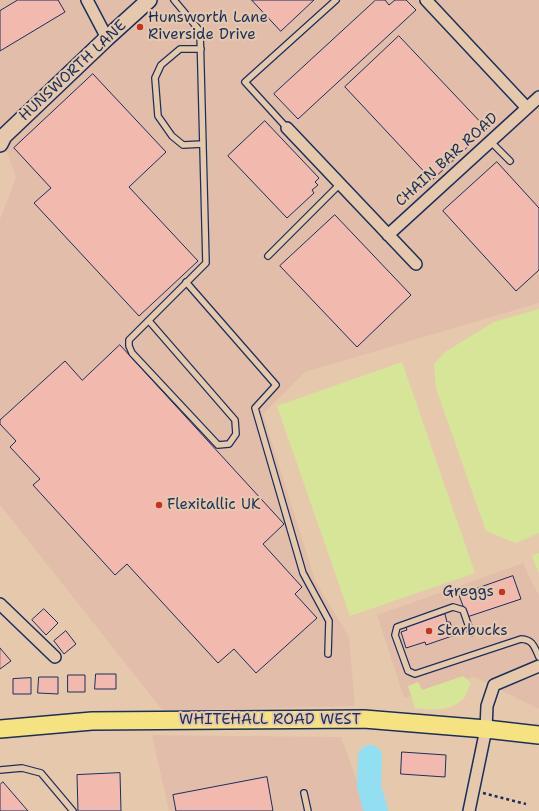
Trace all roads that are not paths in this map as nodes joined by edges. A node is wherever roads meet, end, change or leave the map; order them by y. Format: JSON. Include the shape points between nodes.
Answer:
{"nodes":[{"id":1,"x":87,"y":0,"type":"edge"},
{"id":2,"x":150,"y":0,"type":"edge"},
{"id":3,"x":174,"y":0,"type":"edge"},
{"id":4,"x":336,"y":0,"type":"edge"},
{"id":5,"x":426,"y":0,"type":"edge"},
{"id":6,"x":107,"y":38,"type":"junction"},
{"id":7,"x":201,"y":49,"type":"junction"},
{"id":8,"x":539,"y":97,"type":"edge"},
{"id":9,"x":527,"y":108,"type":"junction"},
{"id":10,"x":287,"y":128,"type":"joint"},
{"id":11,"x":491,"y":142,"type":"junction"},
{"id":12,"x":0,"y":144,"type":"edge"},
{"id":13,"x":203,"y":144,"type":"junction"},
{"id":14,"x":510,"y":161,"type":"dead end"},
{"id":15,"x":340,"y":184,"type":"junction"},
{"id":16,"x":388,"y":235,"type":"junction"},
{"id":17,"x":268,"y":256,"type":"dead end"},
{"id":18,"x":416,"y":264,"type":"dead end"},
{"id":19,"x":186,"y":282,"type":"junction"},
{"id":20,"x":149,"y":321,"type":"junction"},
{"id":21,"x":0,"y":604,"type":"edge"},
{"id":22,"x":471,"y":633,"type":"dead end"},
{"id":23,"x":328,"y":654,"type":"dead end"},
{"id":24,"x":55,"y":657,"type":"dead end"},
{"id":25,"x":539,"y":657,"type":"edge"},
{"id":26,"x":539,"y":666,"type":"edge"},
{"id":27,"x":0,"y":729,"type":"edge"},
{"id":28,"x":486,"y":729,"type":"junction"},
{"id":29,"x":539,"y":735,"type":"edge"},
{"id":30,"x":0,"y":770,"type":"edge"},
{"id":31,"x":304,"y":793,"type":"dead end"},
{"id":32,"x":73,"y":811,"type":"edge"},
{"id":33,"x":308,"y":811,"type":"edge"},
{"id":34,"x":469,"y":811,"type":"edge"}],
"edges":[{"from":1,"to":6,"type":"street"},
{"from":2,"to":6,"type":"main road","name":"HUNSWORTH LANE"},
{"from":3,"to":7,"type":"lane","via":[[200,31]]},
{"from":4,"to":10,"type":"lane","via":[[245,82]]},
{"from":5,"to":9,"type":"street"},
{"from":6,"to":12,"type":"main road","name":"HUNSWORTH LANE","via":[[4,136]]},
{"from":7,"to":13,"type":"lane"},
{"from":7,"to":13,"type":"lane","via":[[180,49],[162,65],[155,78],[158,116],[172,136],[183,145]]},
{"from":8,"to":9,"type":"street","name":"CHAIN BAR ROAD"},
{"from":9,"to":11,"type":"street","name":"CHAIN BAR ROAD"},
{"from":10,"to":15,"type":"street"},
{"from":11,"to":14,"type":"lane"},
{"from":11,"to":16,"type":"street","name":"CHAIN BAR ROAD"},
{"from":13,"to":19,"type":"lane","via":[[206,263]]},
{"from":15,"to":16,"type":"street"},
{"from":15,"to":17,"type":"lane"},
{"from":16,"to":18,"type":"street"},
{"from":19,"to":20,"type":"lane"},
{"from":19,"to":23,"type":"lane","via":[[276,385],[255,408],[303,573],[329,621]]},
{"from":20,"to":20,"type":"lane","via":[[129,340],[132,353],[218,445],[229,444],[234,439],[237,427],[235,420]]},
{"from":21,"to":24,"type":"street"},
{"from":22,"to":25,"type":"lane","via":[[462,610],[453,607],[397,627],[395,635],[408,671],[415,674],[521,639],[529,639]]},
{"from":26,"to":28,"type":"street","via":[[494,685],[487,706]]},
{"from":27,"to":28,"type":"main road","name":"WHITEHALL ROAD WEST","via":[[92,721],[364,719]]},
{"from":28,"to":29,"type":"main road","name":"WHITEHALL ROAD WEST"},
{"from":28,"to":34,"type":"street"},
{"from":30,"to":32,"type":"lane","via":[[22,768],[41,772]]},
{"from":31,"to":33,"type":"lane"}]}
